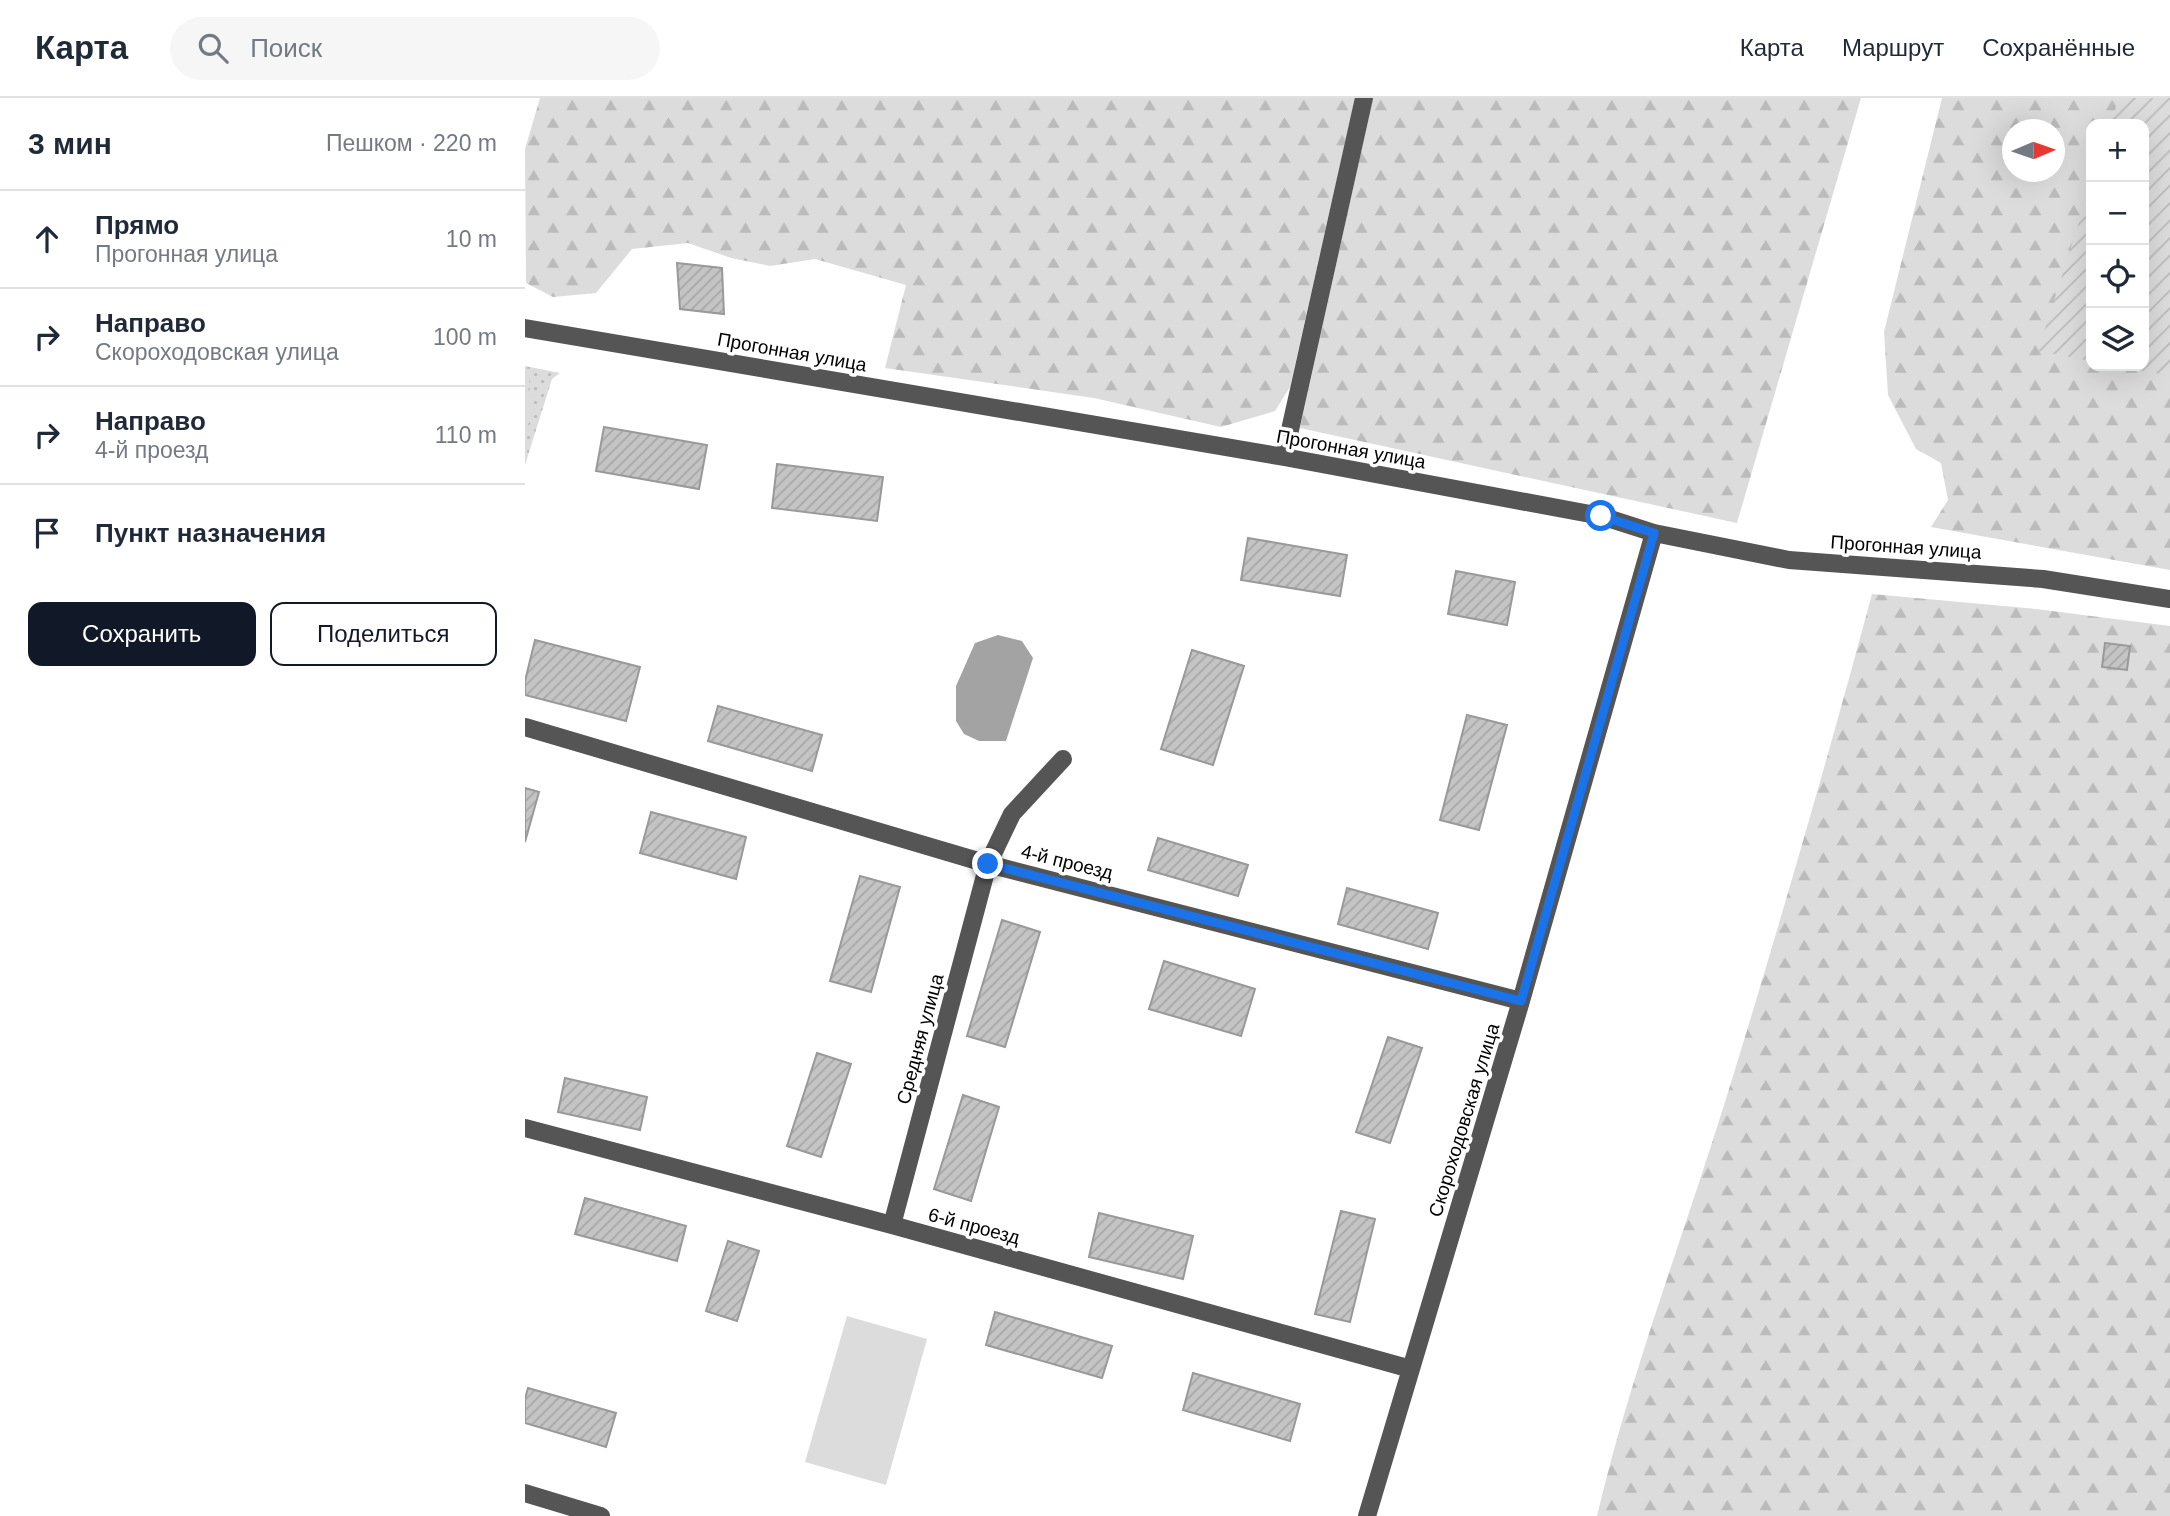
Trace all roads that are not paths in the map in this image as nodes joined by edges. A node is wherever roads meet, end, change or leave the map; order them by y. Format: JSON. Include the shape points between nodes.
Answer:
{"nodes":[{"id":1,"x":1364,"y":98,"type":"edge"},
{"id":2,"x":525,"y":328,"type":"edge"},
{"id":3,"x":1284,"y":457,"type":"junction"},
{"id":4,"x":1654,"y":533,"type":"junction"},
{"id":5,"x":2170,"y":599,"type":"edge"},
{"id":6,"x":525,"y":727,"type":"edge"},
{"id":7,"x":1063,"y":759,"type":"dead end"},
{"id":8,"x":988,"y":864,"type":"junction"},
{"id":9,"x":1521,"y":1001,"type":"junction"},
{"id":10,"x":525,"y":1128,"type":"edge"},
{"id":11,"x":892,"y":1225,"type":"junction"},
{"id":12,"x":1411,"y":1369,"type":"junction"},
{"id":13,"x":525,"y":1493,"type":"edge"},
{"id":14,"x":601,"y":1516,"type":"edge"},
{"id":15,"x":1367,"y":1516,"type":"edge"}],
"edges":[{"from":1,"to":3,"type":"street"},
{"from":2,"to":3,"type":"street","name":"Прогонная улица"},
{"from":3,"to":4,"type":"street","name":"Прогонная улица","via":[[1601,516]]},
{"from":4,"to":5,"type":"street","name":"Прогонная улица","via":[[1789,560],[2043,579]]},
{"from":4,"to":9,"type":"street","name":"Скороходовская улица"},
{"from":6,"to":8,"type":"street","name":"4-й проезд"},
{"from":7,"to":8,"type":"street","name":"Средняя улица","via":[[1012,814]]},
{"from":8,"to":9,"type":"street","name":"4-й проезд"},
{"from":8,"to":11,"type":"street","name":"Средняя улица"},
{"from":9,"to":12,"type":"street","name":"Скороходовская улица"},
{"from":10,"to":11,"type":"street","name":"6-й проезд"},
{"from":11,"to":12,"type":"street","name":"6-й проезд"},
{"from":12,"to":15,"type":"street","name":"Скороходовская улица"},
{"from":13,"to":14,"type":"street"}]}
